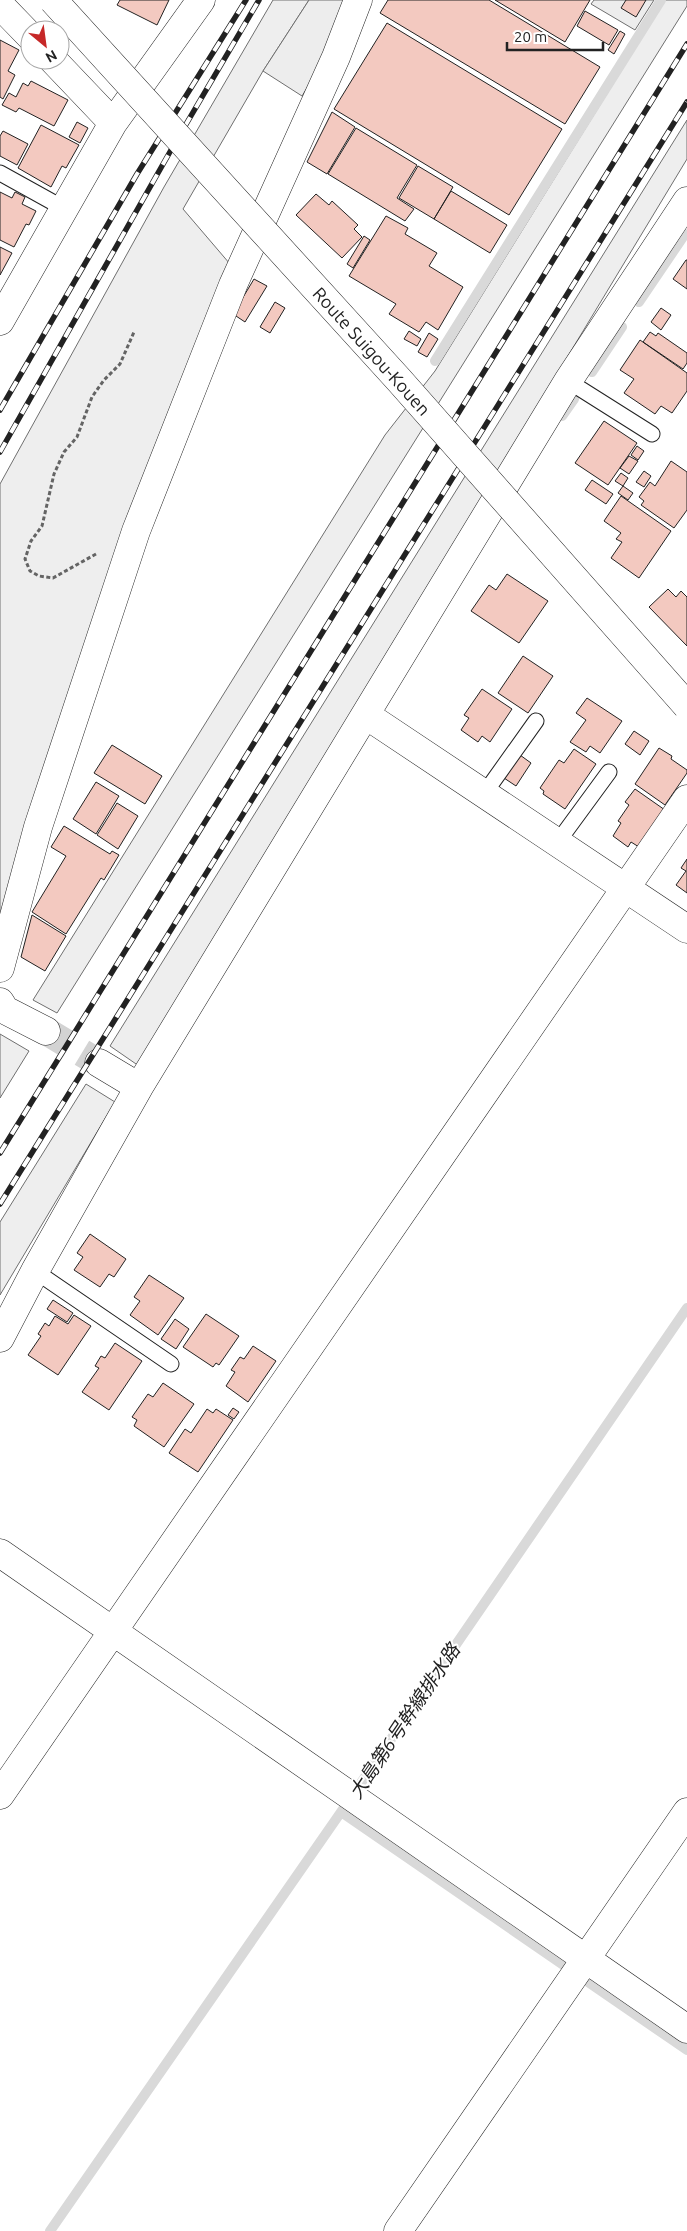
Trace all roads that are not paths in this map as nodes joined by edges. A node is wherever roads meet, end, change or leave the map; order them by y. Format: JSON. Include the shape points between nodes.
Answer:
{"nodes":[{"id":1,"x":53,"y":0,"type":"edge"},
{"id":2,"x":201,"y":0,"type":"edge"},
{"id":3,"x":358,"y":0,"type":"edge"},
{"id":4,"x":0,"y":5,"type":"edge"},
{"id":5,"x":20,"y":26,"type":"edge"},
{"id":6,"x":63,"y":70,"type":"edge"},
{"id":7,"x":113,"y":123,"type":"junction"},
{"id":8,"x":0,"y":173,"type":"edge"},
{"id":9,"x":687,"y":201,"type":"edge"},
{"id":10,"x":64,"y":209,"type":"junction"},
{"id":11,"x":0,"y":321,"type":"edge"},
{"id":12,"x":568,"y":381,"type":"junction"},
{"id":13,"x":652,"y":434,"type":"dead end"},
{"id":14,"x":687,"y":706,"type":"edge"},
{"id":15,"x":366,"y":714,"type":"junction"},
{"id":16,"x":536,"y":722,"type":"dead end"},
{"id":17,"x":609,"y":772,"type":"dead end"},
{"id":18,"x":484,"y":794,"type":"junction"},
{"id":19,"x":687,"y":799,"type":"edge"},
{"id":20,"x":557,"y":843,"type":"junction"},
{"id":21,"x":627,"y":889,"type":"junction"},
{"id":22,"x":687,"y":929,"type":"edge"},
{"id":23,"x":0,"y":968,"type":"edge"},
{"id":24,"x":0,"y":1002,"type":"edge"},
{"id":25,"x":46,"y":1031,"type":"tunnel mouth"},
{"id":26,"x":99,"y":1063,"type":"tunnel mouth"},
{"id":27,"x":139,"y":1087,"type":"junction"},
{"id":28,"x":35,"y":1271,"type":"junction"},
{"id":29,"x":0,"y":1338,"type":"edge"},
{"id":30,"x":171,"y":1364,"type":"dead end"},
{"id":31,"x":0,"y":1553,"type":"edge"},
{"id":32,"x":113,"y":1632,"type":"junction"},
{"id":33,"x":0,"y":1794,"type":"edge"},
{"id":34,"x":687,"y":1812,"type":"edge"},
{"id":35,"x":579,"y":1969,"type":"junction"},
{"id":36,"x":687,"y":2029,"type":"edge"},
{"id":37,"x":398,"y":2231,"type":"edge"}],
"edges":[{"from":1,"to":14,"type":"street","name":"Route Suigou-Kouen","bridge":true,"via":[[399,380]]},
{"from":2,"to":7,"type":"street"},
{"from":3,"to":23,"type":"street","via":[[336,57],[233,285],[136,531],[38,827]]},
{"from":4,"to":5,"type":"street"},
{"from":6,"to":7,"type":"street"},
{"from":7,"to":10,"type":"street"},
{"from":8,"to":10,"type":"lane"},
{"from":9,"to":12,"type":"street"},
{"from":10,"to":11,"type":"street"},
{"from":12,"to":13,"type":"lane"},
{"from":12,"to":15,"type":"street"},
{"from":15,"to":18,"type":"street"},
{"from":15,"to":27,"type":"street"},
{"from":16,"to":18,"type":"lane"},
{"from":17,"to":20,"type":"lane"},
{"from":18,"to":20,"type":"street"},
{"from":19,"to":21,"type":"street"},
{"from":20,"to":21,"type":"street"},
{"from":21,"to":22,"type":"street"},
{"from":21,"to":32,"type":"street"},
{"from":24,"to":25,"type":"street","via":[[5,1010]]},
{"from":26,"to":27,"type":"street"},
{"from":27,"to":28,"type":"street"},
{"from":28,"to":29,"type":"street"},
{"from":28,"to":30,"type":"lane"},
{"from":31,"to":32,"type":"street"},
{"from":32,"to":33,"type":"street"},
{"from":32,"to":35,"type":"street","via":[[348,1795]]},
{"from":34,"to":35,"type":"street"},
{"from":35,"to":36,"type":"street"},
{"from":35,"to":37,"type":"street"}]}
